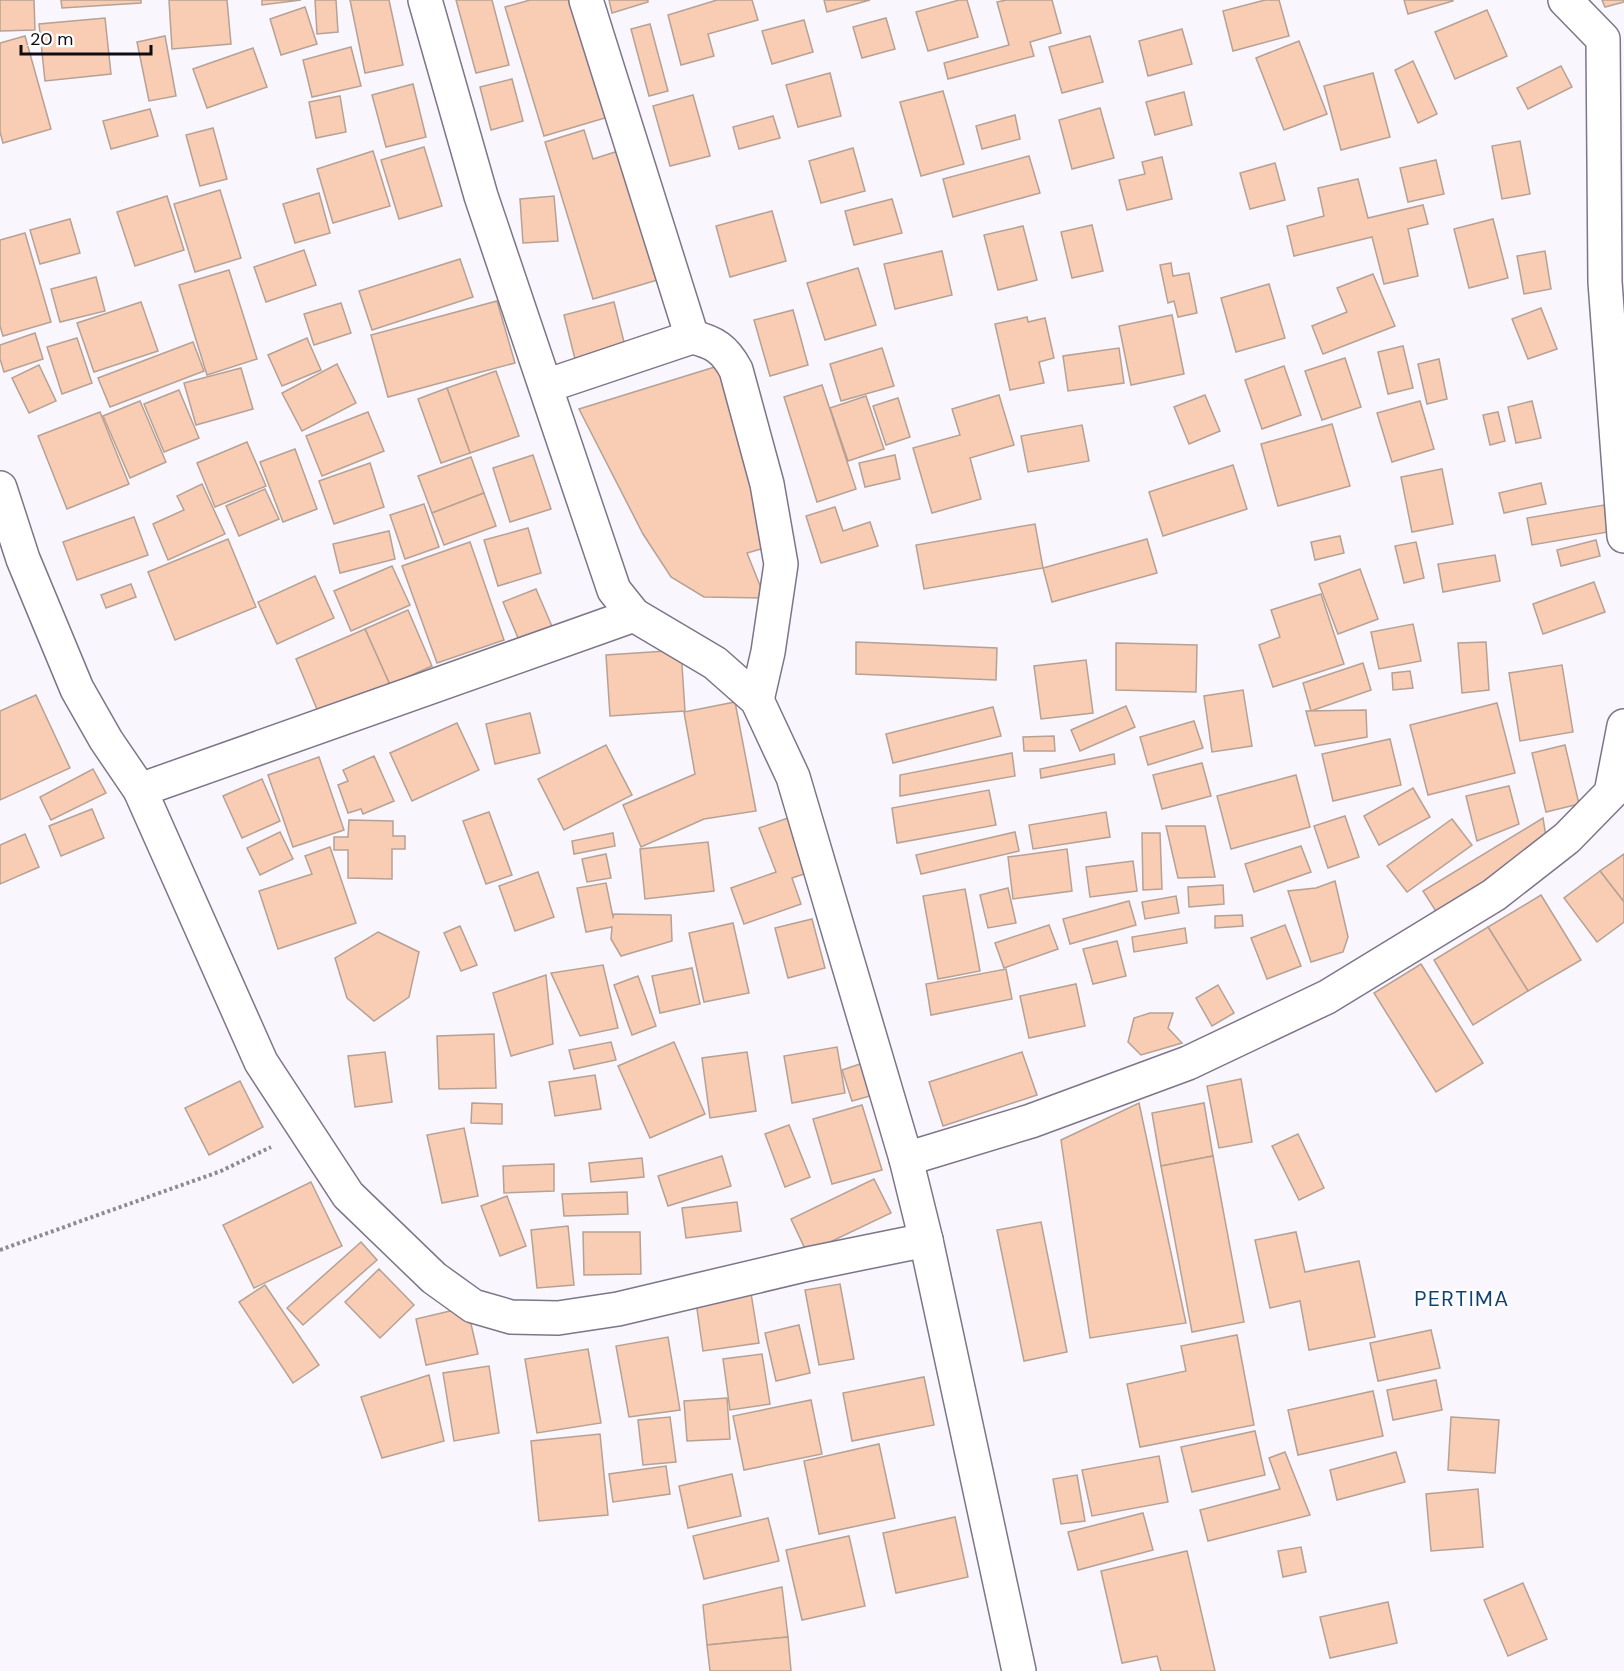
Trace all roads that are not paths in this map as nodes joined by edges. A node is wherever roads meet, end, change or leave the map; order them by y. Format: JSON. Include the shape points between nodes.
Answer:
{"nodes":[{"id":1,"x":425,"y":0,"type":"edge"},
{"id":2,"x":586,"y":0,"type":"edge"},
{"id":3,"x":1565,"y":0,"type":"edge"},
{"id":4,"x":692,"y":337,"type":"junction"},
{"id":5,"x":546,"y":386,"type":"junction"},
{"id":6,"x":1621,"y":436,"type":"edge"},
{"id":7,"x":0,"y":488,"type":"edge"},
{"id":8,"x":1624,"y":536,"type":"edge"},
{"id":9,"x":634,"y":615,"type":"junction"},
{"id":10,"x":757,"y":700,"type":"junction"},
{"id":11,"x":1624,"y":726,"type":"edge"},
{"id":12,"x":140,"y":790,"type":"junction"},
{"id":13,"x":1618,"y":791,"type":"edge"},
{"id":14,"x":906,"y":1159,"type":"junction"},
{"id":15,"x":926,"y":1240,"type":"junction"},
{"id":16,"x":1019,"y":1671,"type":"edge"}],
"edges":[{"from":1,"to":5,"type":"street","via":[[481,196]]},
{"from":2,"to":4,"type":"street"},
{"from":3,"to":6,"type":"street","via":[[1603,39],[1605,282]]},
{"from":4,"to":5,"type":"street"},
{"from":4,"to":10,"type":"street","via":[[713,342],[728,355],[736,370],[767,484],[781,564]]},
{"from":5,"to":9,"type":"street","via":[[614,590]]},
{"from":6,"to":8,"type":"street"},
{"from":7,"to":12,"type":"street","via":[[22,559],[77,689]]},
{"from":9,"to":10,"type":"street","via":[[715,663]]},
{"from":9,"to":12,"type":"street"},
{"from":10,"to":14,"type":"street","via":[[794,777]]},
{"from":11,"to":13,"type":"street"},
{"from":12,"to":15,"type":"street","via":[[261,1062],[348,1195],[434,1278],[473,1306],[511,1317],[558,1318],[618,1309]]},
{"from":13,"to":14,"type":"street","via":[[1567,838],[1494,895],[1327,997],[1188,1063],[1031,1121]]},
{"from":14,"to":15,"type":"street"},
{"from":15,"to":16,"type":"street"}]}
